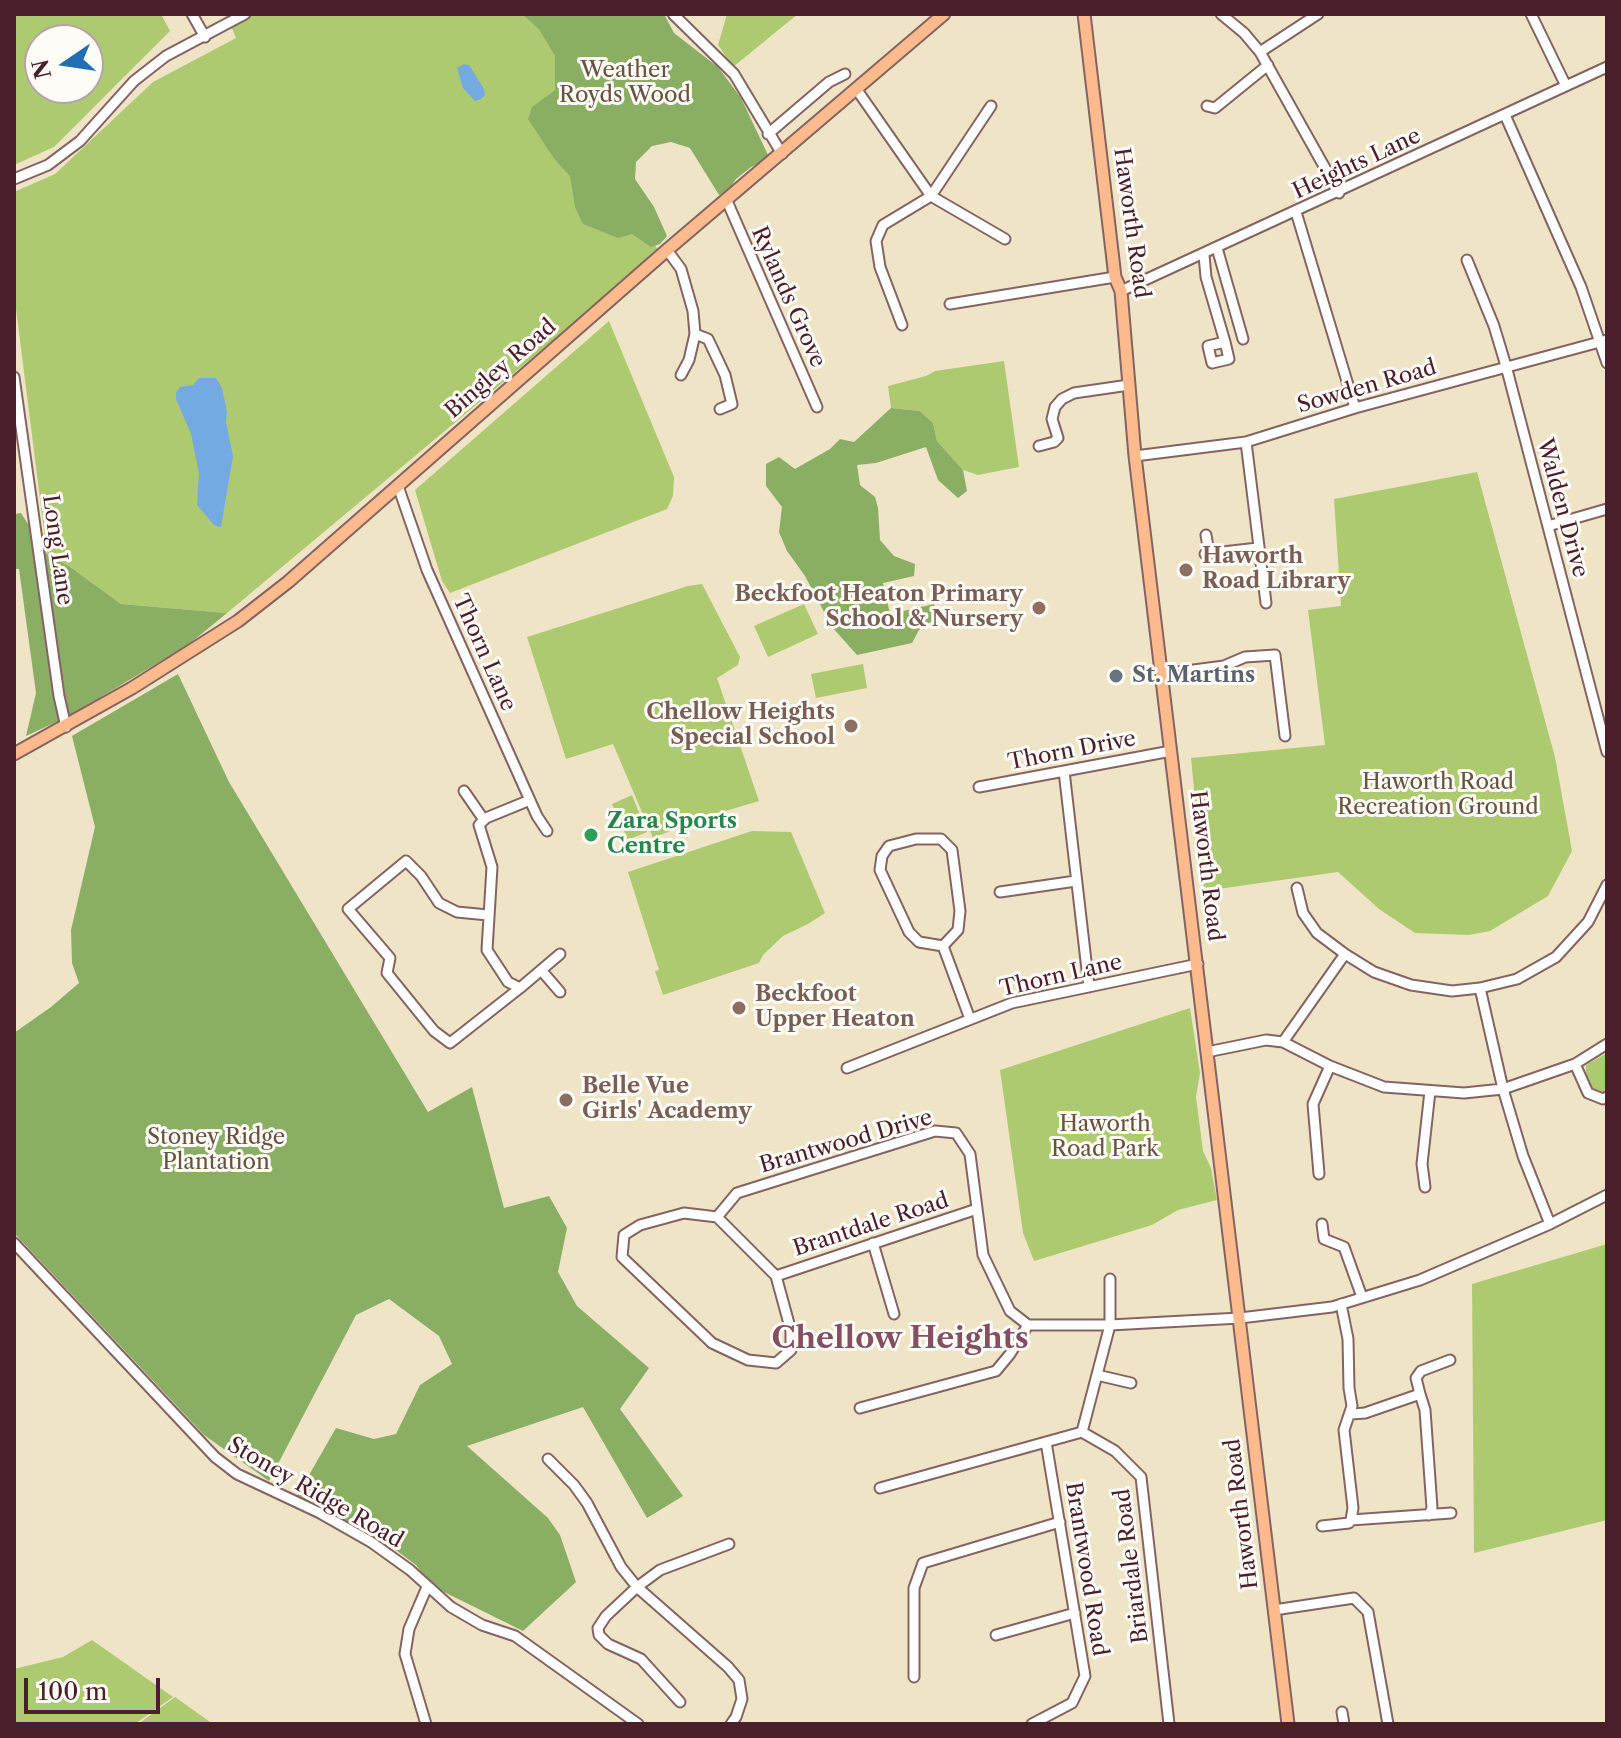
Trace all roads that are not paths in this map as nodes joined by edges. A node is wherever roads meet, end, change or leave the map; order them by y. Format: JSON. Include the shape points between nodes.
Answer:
{"nodes":[{"id":1,"x":192,"y":14,"type":"edge"},
{"id":2,"x":245,"y":14,"type":"edge"},
{"id":3,"x":673,"y":14,"type":"edge"},
{"id":4,"x":944,"y":14,"type":"edge"},
{"id":5,"x":1084,"y":14,"type":"edge"},
{"id":6,"x":1221,"y":14,"type":"edge"},
{"id":7,"x":1318,"y":14,"type":"edge"},
{"id":8,"x":1531,"y":14,"type":"edge"},
{"id":9,"x":205,"y":37,"type":"junction"},
{"id":10,"x":1260,"y":52,"type":"junction"},
{"id":11,"x":1268,"y":65,"type":"junction"},
{"id":12,"x":1607,"y":67,"type":"edge"},
{"id":13,"x":845,"y":74,"type":"dead end"},
{"id":14,"x":1566,"y":86,"type":"junction"},
{"id":15,"x":857,"y":90,"type":"junction"},
{"id":16,"x":991,"y":106,"type":"dead end"},
{"id":17,"x":1207,"y":106,"type":"dead end"},
{"id":18,"x":1505,"y":115,"type":"junction"},
{"id":19,"x":768,"y":134,"type":"junction"},
{"id":20,"x":782,"y":154,"type":"junction"},
{"id":21,"x":14,"y":179,"type":"edge"},
{"id":22,"x":1339,"y":193,"type":"junction"},
{"id":23,"x":931,"y":196,"type":"junction"},
{"id":24,"x":727,"y":201,"type":"junction"},
{"id":25,"x":1296,"y":212,"type":"junction"},
{"id":26,"x":1005,"y":239,"type":"dead end"},
{"id":27,"x":1217,"y":248,"type":"junction"},
{"id":28,"x":667,"y":250,"type":"junction"},
{"id":29,"x":1204,"y":255,"type":"junction"},
{"id":30,"x":1467,"y":260,"type":"dead end"},
{"id":31,"x":1115,"y":277,"type":"junction"},
{"id":32,"x":1121,"y":291,"type":"junction"},
{"id":33,"x":950,"y":304,"type":"dead end"},
{"id":34,"x":902,"y":325,"type":"dead end"},
{"id":35,"x":695,"y":334,"type":"junction"},
{"id":36,"x":1243,"y":339,"type":"dead end"},
{"id":37,"x":1604,"y":341,"type":"edge"},
{"id":38,"x":1225,"y":342,"type":"dead end"},
{"id":39,"x":1607,"y":363,"type":"edge"},
{"id":40,"x":1506,"y":366,"type":"junction"},
{"id":41,"x":681,"y":375,"type":"dead end"},
{"id":42,"x":14,"y":377,"type":"edge"},
{"id":43,"x":1129,"y":385,"type":"junction"},
{"id":44,"x":817,"y":407,"type":"dead end"},
{"id":45,"x":1355,"y":408,"type":"junction"},
{"id":46,"x":720,"y":409,"type":"dead end"},
{"id":47,"x":1246,"y":442,"type":"junction"},
{"id":48,"x":1039,"y":446,"type":"dead end"},
{"id":49,"x":1135,"y":456,"type":"junction"},
{"id":50,"x":398,"y":486,"type":"junction"},
{"id":51,"x":1607,"y":509,"type":"edge"},
{"id":52,"x":1548,"y":526,"type":"junction"},
{"id":53,"x":1206,"y":535,"type":"dead end"},
{"id":54,"x":1258,"y":548,"type":"junction"},
{"id":55,"x":1266,"y":603,"type":"dead end"},
{"id":56,"x":1163,"y":674,"type":"junction"},
{"id":57,"x":66,"y":727,"type":"junction"},
{"id":58,"x":1285,"y":736,"type":"dead end"},
{"id":59,"x":1171,"y":751,"type":"junction"},
{"id":60,"x":1607,"y":752,"type":"edge"},
{"id":61,"x":14,"y":754,"type":"edge"},
{"id":62,"x":1064,"y":771,"type":"junction"},
{"id":63,"x":979,"y":787,"type":"dead end"},
{"id":64,"x":464,"y":791,"type":"dead end"},
{"id":65,"x":530,"y":800,"type":"junction"},
{"id":66,"x":484,"y":820,"type":"junction"},
{"id":67,"x":547,"y":831,"type":"dead end"},
{"id":68,"x":1076,"y":881,"type":"junction"},
{"id":69,"x":1607,"y":885,"type":"edge"},
{"id":70,"x":1297,"y":888,"type":"dead end"},
{"id":71,"x":1000,"y":892,"type":"dead end"},
{"id":72,"x":1603,"y":906,"type":"edge"},
{"id":73,"x":488,"y":915,"type":"junction"},
{"id":74,"x":943,"y":946,"type":"junction"},
{"id":75,"x":560,"y":954,"type":"dead end"},
{"id":76,"x":1345,"y":954,"type":"junction"},
{"id":77,"x":1198,"y":964,"type":"junction"},
{"id":78,"x":541,"y":970,"type":"junction"},
{"id":79,"x":1089,"y":987,"type":"junction"},
{"id":80,"x":520,"y":988,"type":"junction"},
{"id":81,"x":1480,"y":988,"type":"junction"},
{"id":82,"x":560,"y":992,"type":"dead end"},
{"id":83,"x":970,"y":1019,"type":"junction"},
{"id":84,"x":1283,"y":1042,"type":"junction"},
{"id":85,"x":1607,"y":1044,"type":"edge"},
{"id":86,"x":1207,"y":1052,"type":"junction"},
{"id":87,"x":1575,"y":1064,"type":"junction"},
{"id":88,"x":1330,"y":1066,"type":"junction"},
{"id":89,"x":847,"y":1068,"type":"dead end"},
{"id":90,"x":1503,"y":1089,"type":"junction"},
{"id":91,"x":1430,"y":1091,"type":"junction"},
{"id":92,"x":1607,"y":1097,"type":"edge"},
{"id":93,"x":1319,"y":1174,"type":"dead end"},
{"id":94,"x":1425,"y":1187,"type":"dead end"},
{"id":95,"x":1607,"y":1195,"type":"edge"},
{"id":96,"x":977,"y":1209,"type":"junction"},
{"id":97,"x":717,"y":1217,"type":"junction"},
{"id":98,"x":1322,"y":1224,"type":"dead end"},
{"id":99,"x":1550,"y":1224,"type":"junction"},
{"id":100,"x":14,"y":1243,"type":"edge"},
{"id":101,"x":873,"y":1243,"type":"junction"},
{"id":102,"x":776,"y":1276,"type":"junction"},
{"id":103,"x":1110,"y":1279,"type":"dead end"},
{"id":104,"x":1362,"y":1297,"type":"junction"},
{"id":105,"x":1341,"y":1304,"type":"junction"},
{"id":106,"x":894,"y":1314,"type":"dead end"},
{"id":107,"x":1240,"y":1318,"type":"junction"},
{"id":108,"x":1028,"y":1325,"type":"junction"},
{"id":109,"x":1110,"y":1325,"type":"junction"},
{"id":110,"x":1450,"y":1360,"type":"dead end"},
{"id":111,"x":1097,"y":1375,"type":"junction"},
{"id":112,"x":1131,"y":1383,"type":"dead end"},
{"id":113,"x":1420,"y":1394,"type":"junction"},
{"id":114,"x":860,"y":1408,"type":"dead end"},
{"id":115,"x":1351,"y":1414,"type":"junction"},
{"id":116,"x":1082,"y":1432,"type":"junction"},
{"id":117,"x":1046,"y":1442,"type":"junction"},
{"id":118,"x":548,"y":1459,"type":"dead end"},
{"id":119,"x":880,"y":1488,"type":"dead end"},
{"id":120,"x":1451,"y":1513,"type":"dead end"},
{"id":121,"x":1429,"y":1515,"type":"junction"},
{"id":122,"x":1351,"y":1520,"type":"junction"},
{"id":123,"x":1060,"y":1522,"type":"junction"},
{"id":124,"x":1322,"y":1526,"type":"dead end"},
{"id":125,"x":729,"y":1544,"type":"dead end"},
{"id":126,"x":427,"y":1587,"type":"junction"},
{"id":127,"x":637,"y":1587,"type":"junction"},
{"id":128,"x":1274,"y":1610,"type":"junction"},
{"id":129,"x":1075,"y":1613,"type":"junction"},
{"id":130,"x":996,"y":1635,"type":"dead end"},
{"id":131,"x":914,"y":1677,"type":"dead end"},
{"id":132,"x":680,"y":1702,"type":"dead end"},
{"id":133,"x":1342,"y":1712,"type":"dead end"},
{"id":134,"x":426,"y":1724,"type":"edge"},
{"id":135,"x":638,"y":1724,"type":"edge"},
{"id":136,"x":731,"y":1724,"type":"edge"},
{"id":137,"x":1032,"y":1724,"type":"edge"},
{"id":138,"x":1169,"y":1724,"type":"edge"},
{"id":139,"x":1288,"y":1724,"type":"edge"},
{"id":140,"x":1344,"y":1724,"type":"edge"},
{"id":141,"x":1388,"y":1724,"type":"edge"}],
"edges":[{"from":1,"to":9,"type":"street"},
{"from":2,"to":9,"type":"street"},
{"from":3,"to":19,"type":"street","via":[[734,74]]},
{"from":4,"to":15,"type":"main road","name":"Bingley Road"},
{"from":5,"to":31,"type":"main road","name":"Haworth Road"},
{"from":6,"to":10,"type":"street"},
{"from":7,"to":10,"type":"street"},
{"from":8,"to":14,"type":"street"},
{"from":9,"to":21,"type":"street","via":[[145,73],[80,141],[48,165]]},
{"from":10,"to":11,"type":"street"},
{"from":11,"to":17,"type":"street","via":[[1215,108]]},
{"from":11,"to":22,"type":"street"},
{"from":12,"to":14,"type":"street","name":"Heights Lane"},
{"from":13,"to":19,"type":"street"},
{"from":14,"to":18,"type":"street","name":"Heights Lane"},
{"from":15,"to":20,"type":"main road","name":"Bingley Road"},
{"from":15,"to":23,"type":"street"},
{"from":16,"to":23,"type":"street"},
{"from":18,"to":22,"type":"street","name":"Heights Lane"},
{"from":18,"to":37,"type":"street"},
{"from":19,"to":20,"type":"street"},
{"from":20,"to":24,"type":"main road","name":"Bingley Road"},
{"from":22,"to":25,"type":"street","name":"Heights Lane"},
{"from":23,"to":26,"type":"street"},
{"from":23,"to":34,"type":"street","via":[[883,225],[876,241]]},
{"from":24,"to":28,"type":"main road","name":"Bingley Road"},
{"from":24,"to":44,"type":"street","name":"Rylands Grove"},
{"from":25,"to":27,"type":"street","name":"Heights Lane"},
{"from":25,"to":45,"type":"street"},
{"from":27,"to":29,"type":"street","name":"Heights Lane"},
{"from":27,"to":36,"type":"street"},
{"from":28,"to":35,"type":"street","via":[[687,284]]},
{"from":28,"to":50,"type":"main road","name":"Bingley Road"},
{"from":29,"to":32,"type":"street","name":"Heights Lane"},
{"from":29,"to":38,"type":"street"},
{"from":30,"to":40,"type":"street","name":"Walden Drive"},
{"from":31,"to":32,"type":"main road","name":"Haworth Road"},
{"from":31,"to":33,"type":"street"},
{"from":32,"to":43,"type":"main road","name":"Haworth Road"},
{"from":35,"to":41,"type":"street"},
{"from":35,"to":46,"type":"street","via":[[708,339],[725,375],[732,404]]},
{"from":37,"to":39,"type":"street"},
{"from":37,"to":40,"type":"street","name":"Sowden Road"},
{"from":40,"to":45,"type":"street","name":"Sowden Road"},
{"from":40,"to":52,"type":"street","name":"Walden Drive"},
{"from":42,"to":57,"type":"street","name":"Long Lane"},
{"from":43,"to":48,"type":"street","via":[[1062,399],[1052,419],[1064,437]]},
{"from":43,"to":49,"type":"main road","name":"Haworth Road"},
{"from":45,"to":47,"type":"street","name":"Sowden Road"},
{"from":47,"to":49,"type":"street","name":"Sowden Road"},
{"from":47,"to":54,"type":"street"},
{"from":49,"to":56,"type":"main road","name":"Haworth Road"},
{"from":50,"to":57,"type":"main road","name":"Bingley Road","via":[[238,621]]},
{"from":50,"to":65,"type":"street","name":"Thorn Lane","via":[[427,570]]},
{"from":51,"to":52,"type":"street"},
{"from":52,"to":60,"type":"street","name":"Walden Drive"},
{"from":53,"to":54,"type":"street","via":[[1207,553]]},
{"from":54,"to":55,"type":"street"},
{"from":56,"to":58,"type":"street","via":[[1275,655]]},
{"from":56,"to":59,"type":"main road","name":"Haworth Road"},
{"from":57,"to":61,"type":"main road","name":"Bingley Road"},
{"from":59,"to":62,"type":"street","name":"Thorn Drive"},
{"from":59,"to":77,"type":"main road","name":"Haworth Road"},
{"from":62,"to":63,"type":"street","name":"Thorn Drive"},
{"from":62,"to":68,"type":"street"},
{"from":64,"to":66,"type":"street"},
{"from":65,"to":66,"type":"street"},
{"from":65,"to":67,"type":"street","name":"Thorn Lane"},
{"from":66,"to":73,"type":"street","via":[[480,833],[492,867]]},
{"from":68,"to":71,"type":"street"},
{"from":68,"to":79,"type":"street"},
{"from":69,"to":72,"type":"street"},
{"from":70,"to":76,"type":"street","via":[[1303,913],[1317,933]]},
{"from":72,"to":81,"type":"street","via":[[1556,957],[1517,979]]},
{"from":73,"to":80,"type":"street","via":[[487,950],[508,982]]},
{"from":73,"to":80,"type":"street","via":[[457,912],[439,903],[406,861],[348,909],[390,958],[387,973],[450,1043]]},
{"from":74,"to":74,"type":"street","via":[[919,942],[909,932],[880,870],[889,846],[941,839],[952,850],[960,911],[958,930]]},
{"from":74,"to":83,"type":"street"},
{"from":75,"to":78,"type":"street"},
{"from":76,"to":81,"type":"street","via":[[1411,985],[1452,991]]},
{"from":76,"to":84,"type":"street"},
{"from":77,"to":79,"type":"street","name":"Thorn Lane"},
{"from":77,"to":86,"type":"main road","name":"Haworth Road"},
{"from":78,"to":80,"type":"street"},
{"from":78,"to":82,"type":"street"},
{"from":79,"to":83,"type":"street","name":"Thorn Lane","via":[[1012,1003]]},
{"from":81,"to":90,"type":"street"},
{"from":83,"to":89,"type":"street","name":"Thorn Lane"},
{"from":84,"to":86,"type":"street","via":[[1266,1040]]},
{"from":84,"to":88,"type":"street"},
{"from":85,"to":87,"type":"street"},
{"from":86,"to":107,"type":"main road","name":"Haworth Road"},
{"from":87,"to":90,"type":"street"},
{"from":87,"to":92,"type":"street","via":[[1588,1093]]},
{"from":88,"to":91,"type":"street","via":[[1384,1087]]},
{"from":88,"to":93,"type":"street","via":[[1313,1104]]},
{"from":90,"to":91,"type":"street"},
{"from":90,"to":99,"type":"street"},
{"from":91,"to":94,"type":"street","via":[[1422,1164]]},
{"from":95,"to":99,"type":"street"},
{"from":96,"to":97,"type":"street","name":"Brantwood Drive","via":[[970,1154],[956,1133],[935,1131],[737,1193]]},
{"from":96,"to":101,"type":"street","name":"Brantdale Road"},
{"from":96,"to":108,"type":"street","name":"Brantwood Drive","via":[[983,1255],[1010,1311]]},
{"from":97,"to":102,"type":"street"},
{"from":97,"to":102,"type":"street","via":[[684,1213],[640,1225],[624,1235],[622,1257],[712,1343],[748,1360],[776,1363],[791,1350],[791,1331]]},
{"from":98,"to":104,"type":"street","via":[[1324,1239],[1344,1247]]},
{"from":99,"to":104,"type":"street","via":[[1420,1280]]},
{"from":100,"to":126,"type":"street","name":"Stoney Ridge Road","via":[[215,1457],[237,1474],[371,1542]]},
{"from":101,"to":102,"type":"street","name":"Brantdale Road"},
{"from":101,"to":106,"type":"street"},
{"from":103,"to":109,"type":"street"},
{"from":104,"to":105,"type":"street"},
{"from":105,"to":107,"type":"street"},
{"from":105,"to":115,"type":"street"},
{"from":107,"to":109,"type":"street"},
{"from":107,"to":128,"type":"main road","name":"Haworth Road"},
{"from":108,"to":109,"type":"street"},
{"from":108,"to":114,"type":"street","via":[[996,1371]]},
{"from":109,"to":111,"type":"street"},
{"from":110,"to":113,"type":"street","via":[[1421,1371],[1416,1378]]},
{"from":111,"to":112,"type":"street"},
{"from":111,"to":116,"type":"street"},
{"from":113,"to":115,"type":"street"},
{"from":113,"to":121,"type":"street"},
{"from":115,"to":122,"type":"street","via":[[1344,1430]]},
{"from":116,"to":117,"type":"street"},
{"from":116,"to":138,"type":"street","name":"Briardale Road","via":[[1115,1451],[1141,1477]]},
{"from":117,"to":119,"type":"street"},
{"from":117,"to":123,"type":"street","name":"Brantwood Road"},
{"from":118,"to":127,"type":"street","via":[[587,1503]]},
{"from":120,"to":121,"type":"street"},
{"from":121,"to":122,"type":"street"},
{"from":122,"to":124,"type":"street"},
{"from":123,"to":129,"type":"street","name":"Brantwood Road"},
{"from":123,"to":131,"type":"street","via":[[923,1563],[914,1588]]},
{"from":125,"to":127,"type":"street","via":[[660,1570]]},
{"from":126,"to":134,"type":"street","via":[[405,1654]]},
{"from":126,"to":135,"type":"street","name":"Stoney Ridge Road","via":[[482,1625],[515,1636]]},
{"from":127,"to":132,"type":"street","via":[[606,1616],[599,1635],[641,1659]]},
{"from":127,"to":136,"type":"street","via":[[739,1680],[742,1699]]},
{"from":128,"to":139,"type":"main road","name":"Haworth Road"},
{"from":128,"to":141,"type":"street","via":[[1354,1598],[1368,1612]]},
{"from":129,"to":130,"type":"street"},
{"from":129,"to":137,"type":"street","name":"Brantwood Road","via":[[1085,1676],[1072,1703]]},
{"from":133,"to":140,"type":"street"}]}
